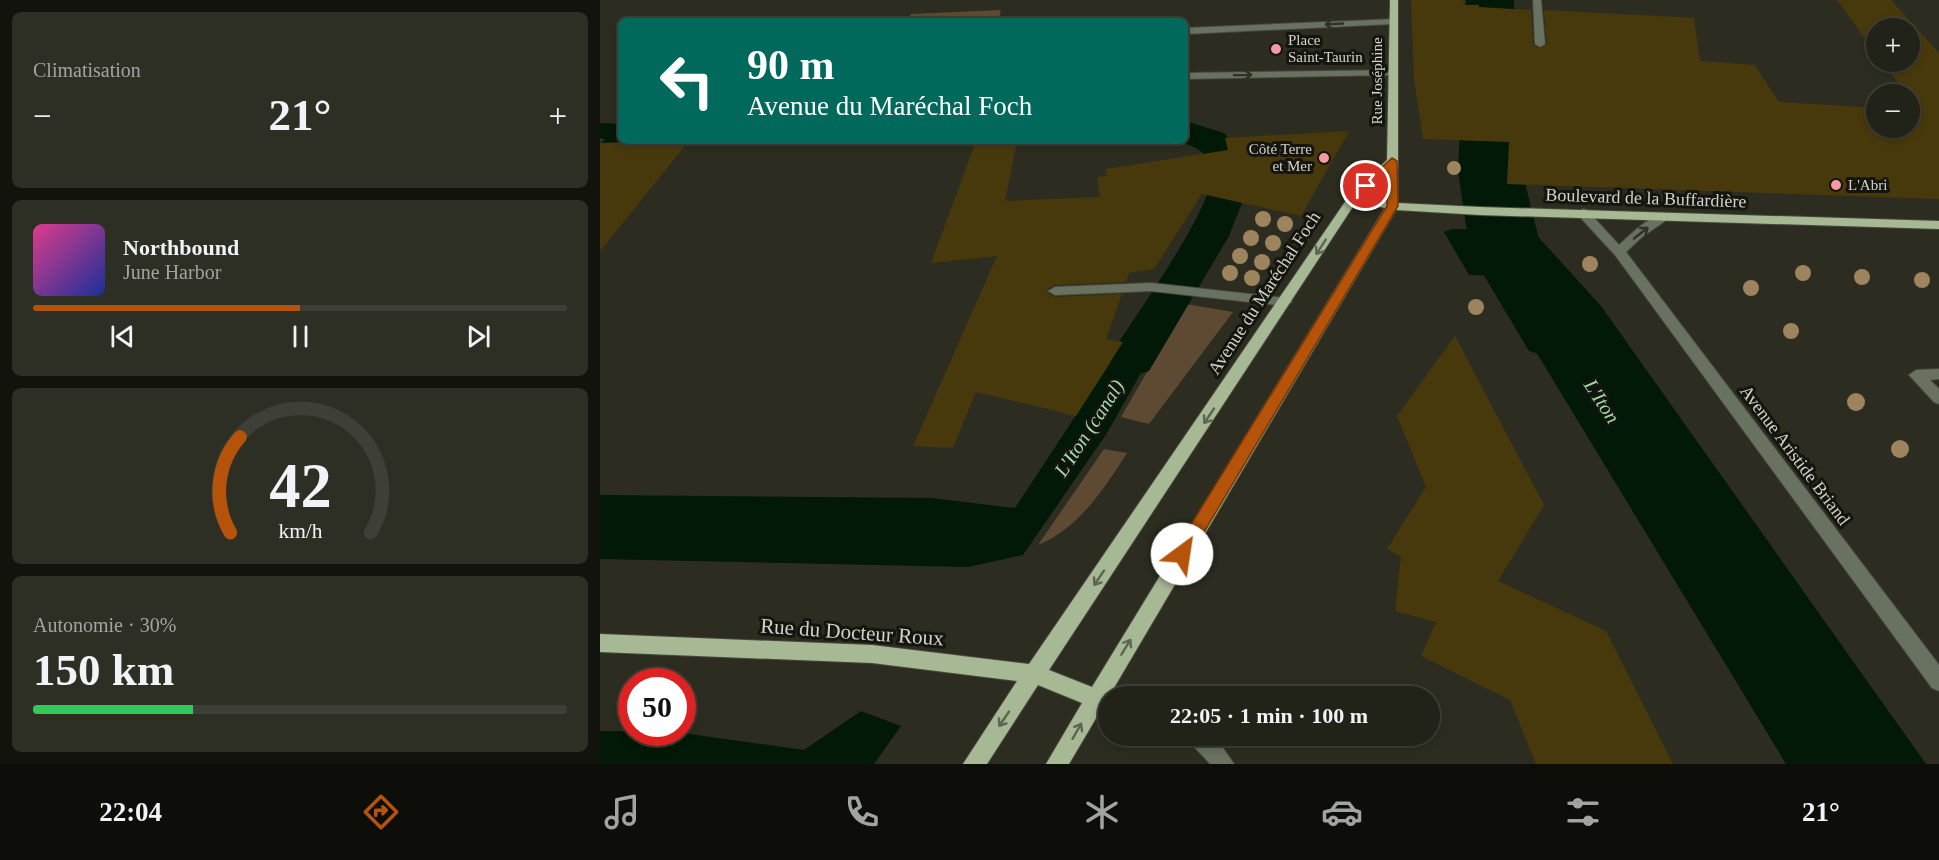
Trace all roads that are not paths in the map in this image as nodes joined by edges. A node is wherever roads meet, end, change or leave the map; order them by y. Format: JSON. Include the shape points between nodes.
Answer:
{"nodes":[{"id":1,"x":1394,"y":0,"type":"edge"},
{"id":2,"x":1537,"y":0,"type":"edge"},
{"id":3,"x":1393,"y":21,"type":"junction"},
{"id":4,"x":1188,"y":31,"type":"edge"},
{"id":5,"x":1540,"y":44,"type":"dead end"},
{"id":6,"x":1392,"y":72,"type":"junction"},
{"id":7,"x":1188,"y":76,"type":"edge"},
{"id":8,"x":1392,"y":161,"type":"junction"},
{"id":9,"x":1353,"y":198,"type":"junction"},
{"id":10,"x":1392,"y":206,"type":"junction"},
{"id":11,"x":1583,"y":213,"type":"junction"},
{"id":12,"x":1664,"y":216,"type":"junction"},
{"id":13,"x":1939,"y":225,"type":"edge"},
{"id":14,"x":1619,"y":252,"type":"junction"},
{"id":15,"x":1055,"y":291,"type":"dead end"},
{"id":16,"x":1285,"y":302,"type":"junction"},
{"id":17,"x":1939,"y":374,"type":"edge"},
{"id":18,"x":1939,"y":398,"type":"edge"},
{"id":19,"x":600,"y":643,"type":"edge"},
{"id":20,"x":1034,"y":674,"type":"junction"},
{"id":21,"x":1939,"y":681,"type":"edge"},
{"id":22,"x":1110,"y":686,"type":"edge"},
{"id":23,"x":1098,"y":698,"type":"edge"},
{"id":24,"x":1098,"y":705,"type":"edge"},
{"id":25,"x":1210,"y":746,"type":"edge"},
{"id":26,"x":974,"y":764,"type":"edge"},
{"id":27,"x":1057,"y":764,"type":"edge"},
{"id":28,"x":1223,"y":764,"type":"edge"}],
"edges":[{"from":1,"to":3,"type":"main road","name":"Rue Joséphine"},
{"from":2,"to":5,"type":"street"},
{"from":3,"to":4,"type":"street","one_way":true},
{"from":3,"to":6,"type":"main road","name":"Rue Joséphine"},
{"from":7,"to":6,"type":"street","one_way":true},
{"from":6,"to":8,"type":"main road","name":"Rue Joséphine"},
{"from":8,"to":9,"type":"main road","name":"Avenue du Maréchal Foch"},
{"from":8,"to":10,"type":"main road"},
{"from":9,"to":10,"type":"main road","name":"Boulevard de la Buffardière"},
{"from":9,"to":16,"type":"main road","name":"Avenue du Maréchal Foch","one_way":true},
{"from":10,"to":11,"type":"main road","name":"Boulevard de la Buffardière"},
{"from":22,"to":10,"type":"main road","one_way":true},
{"from":11,"to":12,"type":"main road","name":"Boulevard de la Buffardière"},
{"from":11,"to":14,"type":"street","name":"Avenue Aristide Briand"},
{"from":12,"to":13,"type":"main road","name":"Boulevard de la Buffardière"},
{"from":14,"to":12,"type":"street","one_way":true},
{"from":14,"to":21,"type":"street","name":"Avenue Aristide Briand"},
{"from":15,"to":16,"type":"street","via":[[1151,287]]},
{"from":16,"to":20,"type":"main road","name":"Avenue du Maréchal Foch","one_way":true},
{"from":17,"to":18,"type":"street","via":[[1916,375]]},
{"from":19,"to":20,"type":"main road","name":"Rue du Docteur Roux","via":[[872,654]]},
{"from":20,"to":23,"type":"main road","name":"Rue du Docteur Roux"},
{"from":20,"to":26,"type":"main road","name":"Avenue du Maréchal Foch","one_way":true},
{"from":27,"to":24,"type":"main road","one_way":true},
{"from":25,"to":28,"type":"street"}]}
